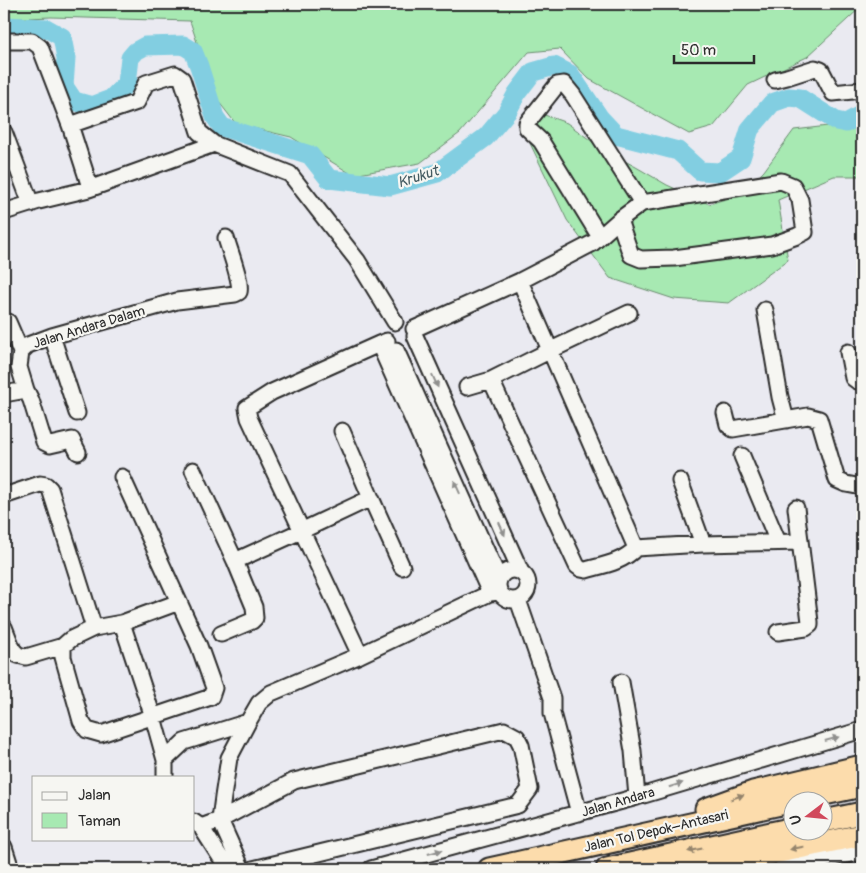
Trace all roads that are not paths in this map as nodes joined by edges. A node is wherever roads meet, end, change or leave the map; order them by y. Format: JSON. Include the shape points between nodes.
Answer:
{"nodes":[{"id":1,"x":4,"y":40,"type":"edge"},
{"id":2,"x":775,"y":80,"type":"dead end"},
{"id":3,"x":862,"y":90,"type":"edge"},
{"id":4,"x":70,"y":124,"type":"junction"},
{"id":5,"x":4,"y":132,"type":"edge"},
{"id":6,"x":214,"y":144,"type":"junction"},
{"id":7,"x":89,"y":189,"type":"junction"},
{"id":8,"x":642,"y":203,"type":"junction"},
{"id":9,"x":31,"y":204,"type":"junction"},
{"id":10,"x":4,"y":212,"type":"edge"},
{"id":11,"x":619,"y":220,"type":"junction"},
{"id":12,"x":600,"y":237,"type":"junction"},
{"id":13,"x":226,"y":238,"type":"dead end"},
{"id":14,"x":520,"y":281,"type":"junction"},
{"id":15,"x":765,"y":310,"type":"dead end"},
{"id":16,"x":629,"y":313,"type":"dead end"},
{"id":17,"x":4,"y":322,"type":"edge"},
{"id":18,"x":395,"y":322,"type":"junction"},
{"id":19,"x":414,"y":333,"type":"junction"},
{"id":20,"x":52,"y":336,"type":"junction"},
{"id":21,"x":387,"y":345,"type":"junction"},
{"id":22,"x":551,"y":350,"type":"junction"},
{"id":23,"x":21,"y":352,"type":"junction"},
{"id":24,"x":848,"y":352,"type":"dead end"},
{"id":25,"x":491,"y":380,"type":"junction"},
{"id":26,"x":862,"y":382,"type":"edge"},
{"id":27,"x":467,"y":387,"type":"dead end"},
{"id":28,"x":26,"y":390,"type":"junction"},
{"id":29,"x":4,"y":394,"type":"edge"},
{"id":30,"x":77,"y":413,"type":"dead end"},
{"id":31,"x":725,"y":413,"type":"dead end"},
{"id":32,"x":786,"y":420,"type":"junction"},
{"id":33,"x":342,"y":431,"type":"dead end"},
{"id":34,"x":78,"y":452,"type":"dead end"},
{"id":35,"x":742,"y":456,"type":"dead end"},
{"id":36,"x":193,"y":470,"type":"dead end"},
{"id":37,"x":122,"y":477,"type":"dead end"},
{"id":38,"x":680,"y":481,"type":"dead end"},
{"id":39,"x":862,"y":487,"type":"edge"},
{"id":40,"x":4,"y":496,"type":"edge"},
{"id":41,"x":371,"y":498,"type":"junction"},
{"id":42,"x":796,"y":508,"type":"dead end"},
{"id":43,"x":301,"y":531,"type":"junction"},
{"id":44,"x":778,"y":542,"type":"junction"},
{"id":45,"x":800,"y":542,"type":"junction"},
{"id":46,"x":703,"y":544,"type":"junction"},
{"id":47,"x":636,"y":548,"type":"junction"},
{"id":48,"x":235,"y":561,"type":"junction"},
{"id":49,"x":402,"y":566,"type":"dead end"},
{"id":50,"x":521,"y":572,"type":"junction"},
{"id":51,"x":496,"y":588,"type":"junction"},
{"id":52,"x":518,"y":600,"type":"junction"},
{"id":53,"x":179,"y":602,"type":"junction"},
{"id":54,"x":122,"y":624,"type":"junction"},
{"id":55,"x":4,"y":627,"type":"edge"},
{"id":56,"x":94,"y":628,"type":"junction"},
{"id":57,"x":778,"y":632,"type":"dead end"},
{"id":58,"x":221,"y":634,"type":"dead end"},
{"id":59,"x":63,"y":646,"type":"junction"},
{"id":60,"x":360,"y":655,"type":"junction"},
{"id":61,"x":621,"y":682,"type":"dead end"},
{"id":62,"x":153,"y":717,"type":"junction"},
{"id":63,"x":248,"y":722,"type":"junction"},
{"id":64,"x":862,"y":730,"type":"edge"},
{"id":65,"x":165,"y":760,"type":"junction"},
{"id":66,"x":862,"y":766,"type":"edge"},
{"id":67,"x":165,"y":776,"type":"edge"},
{"id":68,"x":862,"y":786,"type":"edge"},
{"id":69,"x":834,"y":792,"type":"edge"},
{"id":70,"x":637,"y":797,"type":"junction"},
{"id":71,"x":784,"y":803,"type":"edge"},
{"id":72,"x":583,"y":812,"type":"junction"},
{"id":73,"x":862,"y":813,"type":"edge"},
{"id":74,"x":834,"y":819,"type":"edge"},
{"id":75,"x":220,"y":820,"type":"junction"},
{"id":76,"x":197,"y":824,"type":"edge"},
{"id":77,"x":784,"y":830,"type":"edge"},
{"id":78,"x":862,"y":835,"type":"edge"},
{"id":79,"x":626,"y":838,"type":"junction"},
{"id":80,"x":4,"y":848,"type":"edge"},
{"id":81,"x":862,"y":852,"type":"edge"},
{"id":82,"x":11,"y":869,"type":"edge"},
{"id":83,"x":228,"y":869,"type":"edge"},
{"id":84,"x":242,"y":869,"type":"edge"},
{"id":85,"x":252,"y":869,"type":"edge"},
{"id":86,"x":372,"y":869,"type":"edge"},
{"id":87,"x":489,"y":869,"type":"edge"},
{"id":88,"x":607,"y":869,"type":"edge"},
{"id":89,"x":675,"y":869,"type":"edge"},
{"id":90,"x":781,"y":869,"type":"edge"}],
"edges":[{"from":1,"to":4,"type":"street","via":[[32,40],[40,47]]},
{"from":2,"to":3,"type":"street","via":[[818,68],[833,93]]},
{"from":4,"to":6,"type":"street","via":[[138,102],[146,83],[175,74],[182,79],[199,132]]},
{"from":4,"to":7,"type":"street"},
{"from":5,"to":9,"type":"street"},
{"from":6,"to":7,"type":"street"},
{"from":6,"to":18,"type":"street","via":[[290,174],[357,260]]},
{"from":7,"to":9,"type":"street"},
{"from":8,"to":11,"type":"street"},
{"from":8,"to":11,"type":"street","via":[[781,181],[793,186],[800,200],[805,232],[772,245],[674,258],[641,259],[632,255]]},
{"from":8,"to":12,"type":"street","via":[[573,95],[564,84],[556,85],[527,123],[527,128],[541,141]]},
{"from":9,"to":10,"type":"street"},
{"from":11,"to":12,"type":"street"},
{"from":12,"to":14,"type":"street"},
{"from":13,"to":20,"type":"street","name":"Jalan Andara Dalam","via":[[239,292],[190,298]]},
{"from":14,"to":19,"type":"street"},
{"from":14,"to":22,"type":"street"},
{"from":15,"to":32,"type":"street"},
{"from":16,"to":22,"type":"street"},
{"from":17,"to":23,"type":"street","via":[[8,322]]},
{"from":18,"to":19,"type":"street","via":[[406,322]]},
{"from":18,"to":21,"type":"street","via":[[387,330]]},
{"from":19,"to":21,"type":"street","via":[[410,347],[403,350]]},
{"from":19,"to":50,"type":"street","one_way":true},
{"from":20,"to":23,"type":"street","name":"Jalan Andara Dalam","via":[[28,345]]},
{"from":20,"to":30,"type":"street"},
{"from":21,"to":43,"type":"street","via":[[272,392],[247,408]]},
{"from":21,"to":51,"type":"street"},
{"from":22,"to":25,"type":"street"},
{"from":22,"to":47,"type":"street"},
{"from":23,"to":28,"type":"street","name":"Jalan Andara Dalam","via":[[19,367]]},
{"from":24,"to":26,"type":"street","via":[[853,378]]},
{"from":25,"to":27,"type":"street"},
{"from":25,"to":47,"type":"street","via":[[577,566],[586,570],[621,560]]},
{"from":28,"to":29,"type":"street"},
{"from":28,"to":34,"type":"street","name":"Jalan Andara Dalam","via":[[44,442],[50,445],[72,440]]},
{"from":31,"to":32,"type":"street","via":[[728,425],[733,429]]},
{"from":32,"to":39,"type":"street","via":[[808,416],[819,419],[837,480]]},
{"from":33,"to":41,"type":"street"},
{"from":35,"to":44,"type":"street"},
{"from":36,"to":48,"type":"street"},
{"from":37,"to":53,"type":"street"},
{"from":38,"to":46,"type":"street"},
{"from":40,"to":56,"type":"street","via":[[40,484],[50,489]]},
{"from":41,"to":43,"type":"street"},
{"from":41,"to":49,"type":"street"},
{"from":42,"to":45,"type":"street"},
{"from":43,"to":48,"type":"street"},
{"from":43,"to":60,"type":"street"},
{"from":44,"to":45,"type":"street"},
{"from":44,"to":46,"type":"street"},
{"from":45,"to":57,"type":"street","via":[[810,625]]},
{"from":46,"to":47,"type":"street"},
{"from":48,"to":58,"type":"street","via":[[254,607],[255,618]]},
{"from":50,"to":51,"type":"street","via":[[515,570],[503,574]]},
{"from":50,"to":52,"type":"street","via":[[528,588]]},
{"from":51,"to":52,"type":"street","via":[[506,598]]},
{"from":51,"to":60,"type":"street"},
{"from":52,"to":72,"type":"street","via":[[552,698],[552,714]]},
{"from":53,"to":54,"type":"street"},
{"from":53,"to":62,"type":"street","via":[[214,688],[212,697]]},
{"from":54,"to":56,"type":"street"},
{"from":54,"to":62,"type":"street"},
{"from":55,"to":59,"type":"street","via":[[18,655],[26,657]]},
{"from":56,"to":59,"type":"street","via":[[78,634]]},
{"from":59,"to":62,"type":"street","via":[[65,666],[87,730],[101,734]]},
{"from":60,"to":63,"type":"street","via":[[271,693],[259,703]]},
{"from":61,"to":70,"type":"street"},
{"from":62,"to":65,"type":"street"},
{"from":63,"to":65,"type":"street","via":[[184,742]]},
{"from":63,"to":75,"type":"street","via":[[230,758]]},
{"from":70,"to":64,"type":"street","name":"Jalan Andara","one_way":true},
{"from":65,"to":67,"type":"street"},
{"from":79,"to":66,"type":"highway","one_way":true,"via":[[753,792]]},
{"from":68,"to":69,"type":"highway","name":"Jalan Tol Depok–Antasari"},
{"from":70,"to":72,"type":"street","name":"Jalan Andara"},
{"from":71,"to":79,"type":"highway","name":"Jalan Tol Depok–Antasari"},
{"from":86,"to":72,"type":"street","name":"Jalan Andara","one_way":true},
{"from":73,"to":74,"type":"highway"},
{"from":75,"to":76,"type":"street"},
{"from":75,"to":84,"type":"street"},
{"from":75,"to":85,"type":"street","via":[[294,782],[313,777],[504,730],[517,737],[521,745],[530,789],[518,806]]},
{"from":76,"to":83,"type":"street"},
{"from":77,"to":88,"type":"highway","name":"Jalan Tol Depok–Antasari","one_way":true},
{"from":78,"to":89,"type":"highway","one_way":true,"via":[[731,862]]},
{"from":79,"to":87,"type":"highway","name":"Jalan Tol Depok–Antasari"},
{"from":80,"to":82,"type":"street"},
{"from":81,"to":90,"type":"street"}]}
